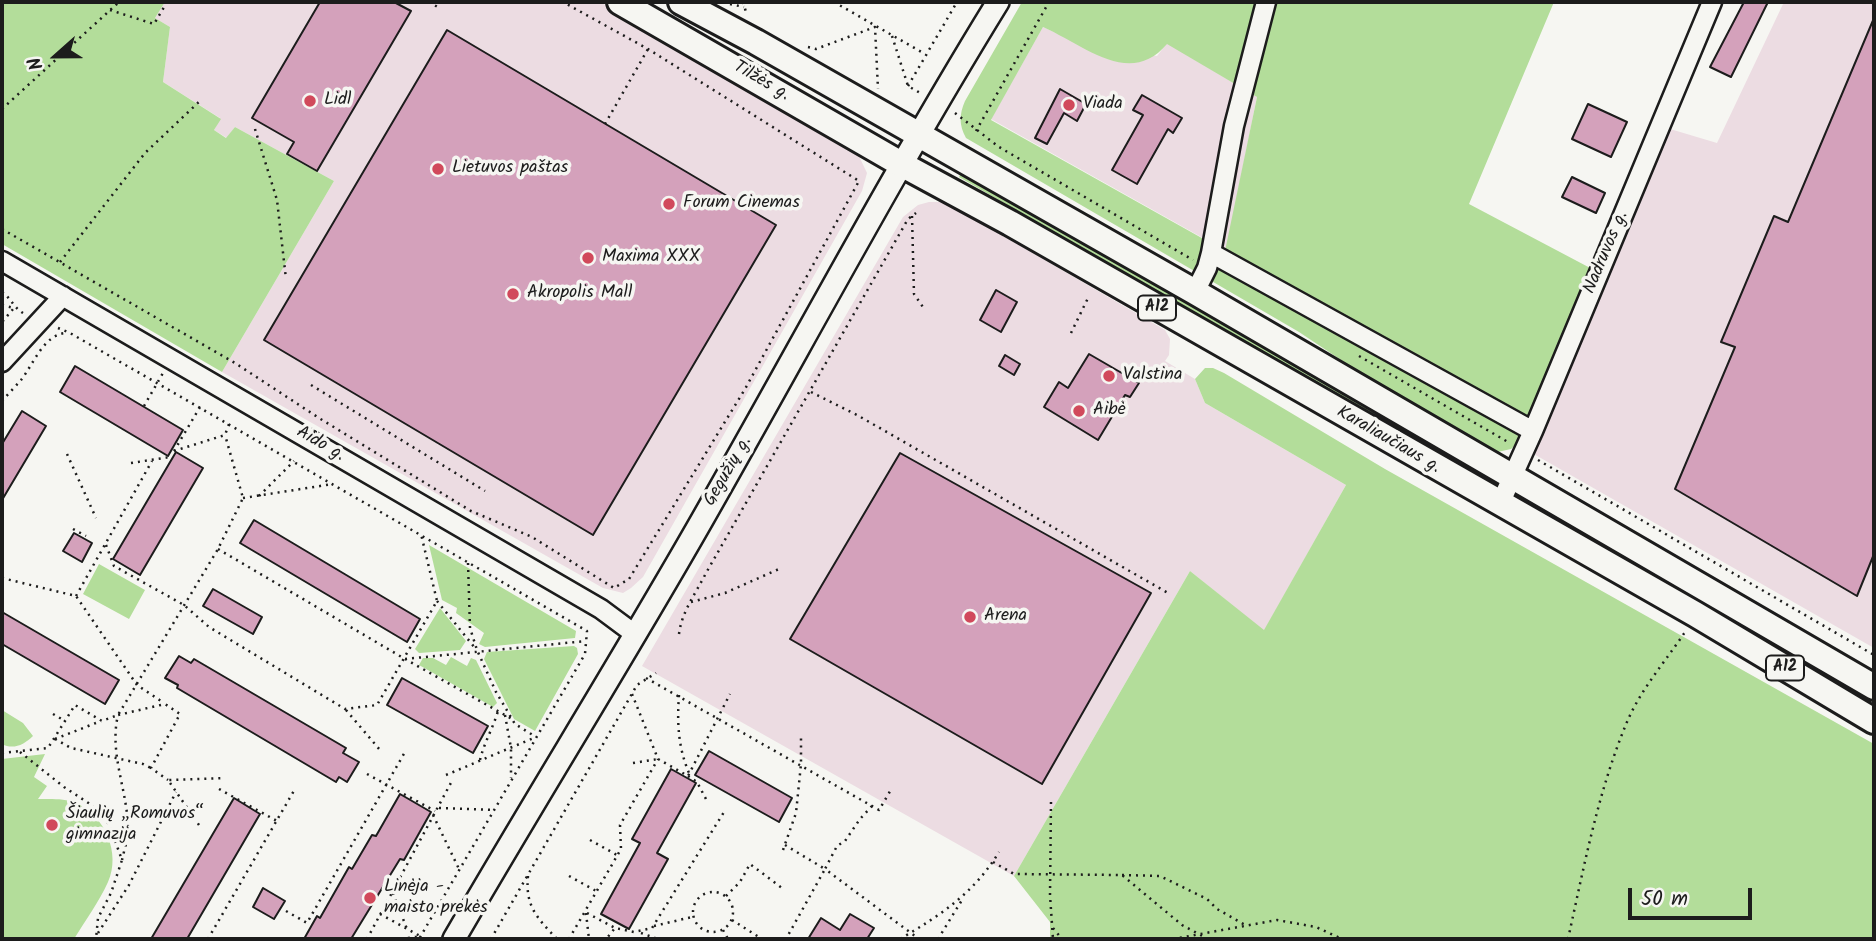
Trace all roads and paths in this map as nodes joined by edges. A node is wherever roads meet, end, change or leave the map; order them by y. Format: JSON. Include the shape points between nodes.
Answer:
{"nodes":[{"id":1,"x":119,"y":2,"type":"edge"},
{"id":2,"x":167,"y":2,"type":"edge"},
{"id":3,"x":429,"y":2,"type":"edge"},
{"id":4,"x":563,"y":2,"type":"edge"},
{"id":5,"x":620,"y":2,"type":"edge"},
{"id":6,"x":681,"y":2,"type":"edge"},
{"id":7,"x":723,"y":2,"type":"edge"},
{"id":8,"x":743,"y":2,"type":"edge"},
{"id":9,"x":834,"y":2,"type":"edge"},
{"id":10,"x":957,"y":2,"type":"edge"},
{"id":11,"x":998,"y":2,"type":"edge"},
{"id":12,"x":1049,"y":2,"type":"edge"},
{"id":13,"x":1266,"y":2,"type":"edge"},
{"id":14,"x":1712,"y":2,"type":"edge"},
{"id":15,"x":744,"y":7,"type":"junction"},
{"id":16,"x":441,"y":9,"type":"dead end"},
{"id":17,"x":110,"y":10,"type":"junction"},
{"id":18,"x":748,"y":17,"type":"dead end"},
{"id":19,"x":875,"y":27,"type":"junction"},
{"id":20,"x":892,"y":36,"type":"junction"},
{"id":21,"x":803,"y":47,"type":"dead end"},
{"id":22,"x":648,"y":49,"type":"junction"},
{"id":23,"x":925,"y":54,"type":"junction"},
{"id":24,"x":878,"y":97,"type":"dead end"},
{"id":25,"x":202,"y":99,"type":"dead end"},
{"id":26,"x":937,"y":104,"type":"junction"},
{"id":27,"x":2,"y":108,"type":"edge"},
{"id":28,"x":605,"y":124,"type":"dead end"},
{"id":29,"x":256,"y":129,"type":"dead end"},
{"id":30,"x":976,"y":131,"type":"junction"},
{"id":31,"x":918,"y":135,"type":"junction"},
{"id":32,"x":901,"y":164,"type":"junction"},
{"id":33,"x":916,"y":213,"type":"dead end"},
{"id":34,"x":912,"y":216,"type":"junction"},
{"id":35,"x":2,"y":229,"type":"edge"},
{"id":36,"x":2,"y":261,"type":"edge"},
{"id":37,"x":1209,"y":261,"type":"junction"},
{"id":38,"x":60,"y":262,"type":"junction"},
{"id":39,"x":286,"y":279,"type":"dead end"},
{"id":40,"x":2,"y":292,"type":"edge"},
{"id":41,"x":1195,"y":292,"type":"junction"},
{"id":42,"x":63,"y":296,"type":"junction"},
{"id":43,"x":1088,"y":298,"type":"dead end"},
{"id":44,"x":2,"y":305,"type":"edge"},
{"id":45,"x":14,"y":308,"type":"junction"},
{"id":46,"x":925,"y":310,"type":"dead end"},
{"id":47,"x":2,"y":322,"type":"edge"},
{"id":48,"x":40,"y":322,"type":"junction"},
{"id":49,"x":70,"y":333,"type":"junction"},
{"id":50,"x":1071,"y":333,"type":"dead end"},
{"id":51,"x":1359,"y":356,"type":"dead end"},
{"id":52,"x":170,"y":359,"type":"junction"},
{"id":53,"x":2,"y":362,"type":"edge"},
{"id":54,"x":159,"y":383,"type":"junction"},
{"id":55,"x":311,"y":385,"type":"dead end"},
{"id":56,"x":811,"y":392,"type":"junction"},
{"id":57,"x":2,"y":401,"type":"edge"},
{"id":58,"x":144,"y":406,"type":"dead end"},
{"id":59,"x":200,"y":407,"type":"junction"},
{"id":60,"x":229,"y":424,"type":"junction"},
{"id":61,"x":1533,"y":431,"type":"junction"},
{"id":62,"x":225,"y":435,"type":"junction"},
{"id":63,"x":1524,"y":452,"type":"junction"},
{"id":64,"x":67,"y":453,"type":"dead end"},
{"id":65,"x":170,"y":457,"type":"dead end"},
{"id":66,"x":152,"y":461,"type":"junction"},
{"id":67,"x":294,"y":461,"type":"junction"},
{"id":68,"x":131,"y":463,"type":"dead end"},
{"id":69,"x":1512,"y":478,"type":"junction"},
{"id":70,"x":333,"y":484,"type":"junction"},
{"id":71,"x":485,"y":491,"type":"dead end"},
{"id":72,"x":259,"y":496,"type":"junction"},
{"id":73,"x":243,"y":498,"type":"junction"},
{"id":74,"x":1500,"y":504,"type":"junction"},
{"id":75,"x":96,"y":518,"type":"dead end"},
{"id":76,"x":73,"y":529,"type":"dead end"},
{"id":77,"x":421,"y":534,"type":"junction"},
{"id":78,"x":86,"y":536,"type":"dead end"},
{"id":79,"x":106,"y":545,"type":"junction"},
{"id":80,"x":218,"y":549,"type":"junction"},
{"id":81,"x":468,"y":563,"type":"junction"},
{"id":82,"x":779,"y":569,"type":"dead end"},
{"id":83,"x":2,"y":578,"type":"edge"},
{"id":84,"x":1168,"y":593,"type":"dead end"},
{"id":85,"x":76,"y":596,"type":"junction"},
{"id":86,"x":437,"y":601,"type":"junction"},
{"id":87,"x":691,"y":602,"type":"junction"},
{"id":88,"x":184,"y":605,"type":"junction"},
{"id":89,"x":1695,"y":614,"type":"junction"},
{"id":90,"x":679,"y":634,"type":"dead end"},
{"id":91,"x":636,"y":635,"type":"junction"},
{"id":92,"x":586,"y":641,"type":"junction"},
{"id":93,"x":477,"y":650,"type":"junction"},
{"id":94,"x":1874,"y":655,"type":"edge"},
{"id":95,"x":405,"y":659,"type":"junction"},
{"id":96,"x":656,"y":673,"type":"dead end"},
{"id":97,"x":646,"y":678,"type":"junction"},
{"id":98,"x":137,"y":685,"type":"junction"},
{"id":99,"x":1874,"y":687,"type":"edge"},
{"id":100,"x":632,"y":694,"type":"junction"},
{"id":101,"x":730,"y":694,"type":"dead end"},
{"id":102,"x":678,"y":695,"type":"junction"},
{"id":103,"x":166,"y":704,"type":"junction"},
{"id":104,"x":345,"y":709,"type":"junction"},
{"id":105,"x":498,"y":711,"type":"junction"},
{"id":106,"x":53,"y":714,"type":"dead end"},
{"id":107,"x":118,"y":715,"type":"junction"},
{"id":108,"x":505,"y":715,"type":"junction"},
{"id":109,"x":718,"y":717,"type":"junction"},
{"id":110,"x":512,"y":719,"type":"junction"},
{"id":111,"x":102,"y":721,"type":"junction"},
{"id":112,"x":1874,"y":721,"type":"edge"},
{"id":113,"x":65,"y":722,"type":"junction"},
{"id":114,"x":801,"y":735,"type":"dead end"},
{"id":115,"x":536,"y":737,"type":"junction"},
{"id":116,"x":55,"y":739,"type":"junction"},
{"id":117,"x":511,"y":748,"type":"junction"},
{"id":118,"x":380,"y":750,"type":"dead end"},
{"id":119,"x":20,"y":752,"type":"junction"},
{"id":120,"x":405,"y":752,"type":"dead end"},
{"id":121,"x":2,"y":753,"type":"edge"},
{"id":122,"x":658,"y":758,"type":"junction"},
{"id":123,"x":117,"y":759,"type":"junction"},
{"id":124,"x":480,"y":761,"type":"junction"},
{"id":125,"x":634,"y":763,"type":"dead end"},
{"id":126,"x":801,"y":764,"type":"junction"},
{"id":127,"x":151,"y":768,"type":"junction"},
{"id":128,"x":367,"y":774,"type":"dead end"},
{"id":129,"x":688,"y":774,"type":"junction"},
{"id":130,"x":446,"y":775,"type":"dead end"},
{"id":131,"x":225,"y":778,"type":"dead end"},
{"id":132,"x":453,"y":779,"type":"dead end"},
{"id":133,"x":168,"y":780,"type":"junction"},
{"id":134,"x":511,"y":782,"type":"junction"},
{"id":135,"x":386,"y":784,"type":"junction"},
{"id":136,"x":892,"y":788,"type":"dead end"},
{"id":137,"x":219,"y":789,"type":"dead end"},
{"id":138,"x":295,"y":789,"type":"dead end"},
{"id":139,"x":176,"y":792,"type":"junction"},
{"id":140,"x":708,"y":802,"type":"dead end"},
{"id":141,"x":1051,"y":803,"type":"dead end"},
{"id":142,"x":872,"y":806,"type":"junction"},
{"id":143,"x":436,"y":809,"type":"junction"},
{"id":144,"x":495,"y":810,"type":"junction"},
{"id":145,"x":724,"y":812,"type":"dead end"},
{"id":146,"x":433,"y":815,"type":"junction"},
{"id":147,"x":276,"y":821,"type":"junction"},
{"id":148,"x":199,"y":825,"type":"dead end"},
{"id":149,"x":590,"y":840,"type":"dead end"},
{"id":150,"x":999,"y":852,"type":"dead end"},
{"id":151,"x":617,"y":855,"type":"junction"},
{"id":152,"x":122,"y":860,"type":"junction"},
{"id":153,"x":993,"y":862,"type":"junction"},
{"id":154,"x":825,"y":869,"type":"junction"},
{"id":155,"x":460,"y":870,"type":"junction"},
{"id":156,"x":528,"y":873,"type":"junction"},
{"id":157,"x":1051,"y":873,"type":"junction"},
{"id":158,"x":1122,"y":875,"type":"junction"},
{"id":159,"x":569,"y":876,"type":"dead end"},
{"id":160,"x":782,"y":888,"type":"dead end"},
{"id":161,"x":392,"y":891,"type":"junction"},
{"id":162,"x":598,"y":892,"type":"junction"},
{"id":163,"x":726,"y":896,"type":"junction"},
{"id":164,"x":964,"y":897,"type":"junction"},
{"id":165,"x":286,"y":911,"type":"dead end"},
{"id":166,"x":586,"y":913,"type":"junction"},
{"id":167,"x":380,"y":914,"type":"junction"},
{"id":168,"x":693,"y":917,"type":"junction"},
{"id":169,"x":732,"y":920,"type":"junction"},
{"id":170,"x":654,"y":926,"type":"junction"},
{"id":171,"x":1247,"y":926,"type":"junction"},
{"id":172,"x":1053,"y":928,"type":"junction"},
{"id":173,"x":407,"y":929,"type":"junction"},
{"id":174,"x":615,"y":929,"type":"junction"},
{"id":175,"x":723,"y":930,"type":"junction"},
{"id":176,"x":638,"y":932,"type":"junction"},
{"id":177,"x":910,"y":933,"type":"junction"},
{"id":178,"x":1200,"y":935,"type":"junction"},
{"id":179,"x":96,"y":937,"type":"edge"},
{"id":180,"x":420,"y":938,"type":"edge"},
{"id":181,"x":492,"y":938,"type":"edge"},
{"id":182,"x":208,"y":939,"type":"edge"},
{"id":183,"x":367,"y":939,"type":"edge"},
{"id":184,"x":401,"y":939,"type":"edge"},
{"id":185,"x":454,"y":939,"type":"edge"},
{"id":186,"x":498,"y":939,"type":"edge"},
{"id":187,"x":557,"y":939,"type":"edge"},
{"id":188,"x":569,"y":939,"type":"edge"},
{"id":189,"x":589,"y":939,"type":"edge"},
{"id":190,"x":602,"y":939,"type":"edge"},
{"id":191,"x":658,"y":939,"type":"edge"},
{"id":192,"x":728,"y":939,"type":"edge"},
{"id":193,"x":762,"y":939,"type":"edge"},
{"id":194,"x":786,"y":939,"type":"edge"},
{"id":195,"x":900,"y":939,"type":"edge"},
{"id":196,"x":919,"y":939,"type":"edge"},
{"id":197,"x":938,"y":939,"type":"edge"},
{"id":198,"x":1054,"y":939,"type":"edge"},
{"id":199,"x":1062,"y":939,"type":"edge"},
{"id":200,"x":1173,"y":939,"type":"edge"},
{"id":201,"x":1208,"y":939,"type":"edge"},
{"id":202,"x":1342,"y":939,"type":"edge"},
{"id":203,"x":1568,"y":939,"type":"edge"}],
"edges":[{"from":1,"to":17,"type":"path"},
{"from":2,"to":17,"type":"path","via":[[154,24]]},
{"from":3,"to":16,"type":"path"},
{"from":4,"to":22,"type":"path"},
{"from":5,"to":32,"type":"highway","name":"Tilžės g.","number":"A12"},
{"from":6,"to":31,"type":"highway","name":"Tilžės g.","number":"A12"},
{"from":7,"to":15,"type":"path"},
{"from":8,"to":15,"type":"path"},
{"from":9,"to":19,"type":"path"},
{"from":10,"to":23,"type":"path"},
{"from":11,"to":26,"type":"main road","name":"Gegužių g."},
{"from":12,"to":30,"type":"path"},
{"from":13,"to":37,"type":"street","via":[[1234,126]]},
{"from":14,"to":61,"type":"street","name":"Nadruvos g."},
{"from":15,"to":18,"type":"path"},
{"from":17,"to":27,"type":"path"},
{"from":19,"to":20,"type":"path"},
{"from":19,"to":21,"type":"path","via":[[816,49]]},
{"from":19,"to":24,"type":"path"},
{"from":20,"to":23,"type":"path"},
{"from":20,"to":23,"type":"path","via":[[908,86]]},
{"from":22,"to":28,"type":"path"},
{"from":22,"to":38,"type":"path","via":[[859,181],[745,389],[629,579],[614,588],[532,537],[471,512],[235,363]]},
{"from":25,"to":38,"type":"path","via":[[145,153]]},
{"from":26,"to":30,"type":"path","via":[[965,119]]},
{"from":26,"to":31,"type":"main road","name":"Gegužių g."},
{"from":29,"to":39,"type":"path","via":[[277,200]]},
{"from":30,"to":37,"type":"path"},
{"from":31,"to":32,"type":"main road","name":"Gegužių g."},
{"from":31,"to":41,"type":"highway","name":"Karaliaučiaus g.","number":"A12"},
{"from":32,"to":74,"type":"highway","name":"Karaliaučiaus g.","number":"A12"},
{"from":32,"to":91,"type":"main road","name":"Gegužių g."},
{"from":33,"to":34,"type":"path"},
{"from":34,"to":46,"type":"path","via":[[914,294]]},
{"from":34,"to":56,"type":"path"},
{"from":35,"to":38,"type":"path"},
{"from":36,"to":42,"type":"street","name":"Aido g."},
{"from":37,"to":41,"type":"street"},
{"from":37,"to":61,"type":"street"},
{"from":40,"to":45,"type":"path"},
{"from":41,"to":69,"type":"highway","name":"Karaliaučiaus g.","number":"A12"},
{"from":42,"to":48,"type":"street"},
{"from":42,"to":52,"type":"street","name":"Aido g."},
{"from":43,"to":50,"type":"path"},
{"from":44,"to":45,"type":"path"},
{"from":45,"to":47,"type":"path"},
{"from":45,"to":48,"type":"path"},
{"from":48,"to":49,"type":"path"},
{"from":48,"to":53,"type":"street"},
{"from":49,"to":54,"type":"path"},
{"from":49,"to":57,"type":"path","via":[[61,333],[43,347]]},
{"from":51,"to":63,"type":"path"},
{"from":52,"to":54,"type":"path"},
{"from":52,"to":91,"type":"street","name":"Aido g.","via":[[578,595]]},
{"from":54,"to":58,"type":"path"},
{"from":54,"to":59,"type":"path"},
{"from":55,"to":71,"type":"path"},
{"from":56,"to":84,"type":"path"},
{"from":56,"to":87,"type":"path"},
{"from":59,"to":60,"type":"path"},
{"from":59,"to":62,"type":"path","via":[[174,451]]},
{"from":60,"to":62,"type":"path"},
{"from":60,"to":67,"type":"path"},
{"from":61,"to":63,"type":"street","name":"Nadruvos g."},
{"from":62,"to":73,"type":"path"},
{"from":63,"to":69,"type":"street","name":"Nadruvos g."},
{"from":63,"to":94,"type":"path"},
{"from":64,"to":75,"type":"path"},
{"from":65,"to":66,"type":"path"},
{"from":66,"to":68,"type":"path"},
{"from":66,"to":79,"type":"path"},
{"from":67,"to":70,"type":"path"},
{"from":67,"to":72,"type":"path"},
{"from":69,"to":74,"type":"street","name":"Nadruvos g."},
{"from":69,"to":99,"type":"highway","name":"Karaliaučiaus g.","number":"A12"},
{"from":70,"to":72,"type":"path"},
{"from":70,"to":77,"type":"path"},
{"from":72,"to":73,"type":"path"},
{"from":73,"to":80,"type":"path"},
{"from":74,"to":89,"type":"highway","name":"Karaliaučiaus g.","number":"A12"},
{"from":76,"to":78,"type":"path"},
{"from":77,"to":81,"type":"path"},
{"from":77,"to":86,"type":"path"},
{"from":79,"to":85,"type":"path"},
{"from":79,"to":88,"type":"path","via":[[114,566]]},
{"from":80,"to":88,"type":"path"},
{"from":80,"to":95,"type":"path"},
{"from":81,"to":92,"type":"path","via":[[587,631]]},
{"from":81,"to":93,"type":"path","via":[[470,628]]},
{"from":82,"to":87,"type":"path"},
{"from":83,"to":85,"type":"path"},
{"from":85,"to":98,"type":"path"},
{"from":86,"to":93,"type":"path"},
{"from":86,"to":95,"type":"path"},
{"from":87,"to":90,"type":"path","via":[[680,620]]},
{"from":88,"to":98,"type":"path"},
{"from":88,"to":104,"type":"path","via":[[209,627]]},
{"from":89,"to":112,"type":"highway","name":"Karaliaučiaus g.","number":"A12"},
{"from":89,"to":203,"type":"path","via":[[1628,721],[1604,786]]},
{"from":91,"to":185,"type":"main road","name":"Gegužių g."},
{"from":92,"to":93,"type":"path"},
{"from":92,"to":115,"type":"path","via":[[585,654]]},
{"from":93,"to":95,"type":"path"},
{"from":93,"to":110,"type":"path"},
{"from":95,"to":104,"type":"path","via":[[377,705]]},
{"from":95,"to":105,"type":"path"},
{"from":96,"to":97,"type":"path"},
{"from":97,"to":100,"type":"path"},
{"from":97,"to":102,"type":"path"},
{"from":98,"to":103,"type":"path"},
{"from":98,"to":107,"type":"path"},
{"from":100,"to":122,"type":"path"},
{"from":100,"to":156,"type":"path"},
{"from":101,"to":109,"type":"path"},
{"from":102,"to":109,"type":"path"},
{"from":102,"to":129,"type":"path","via":[[677,727]]},
{"from":103,"to":107,"type":"path"},
{"from":103,"to":127,"type":"path","via":[[180,714]]},
{"from":104,"to":118,"type":"path"},
{"from":105,"to":108,"type":"path"},
{"from":105,"to":124,"type":"path"},
{"from":106,"to":113,"type":"path"},
{"from":107,"to":111,"type":"path"},
{"from":107,"to":123,"type":"path"},
{"from":108,"to":110,"type":"path"},
{"from":108,"to":117,"type":"path"},
{"from":109,"to":126,"type":"path"},
{"from":109,"to":129,"type":"path"},
{"from":110,"to":115,"type":"path"},
{"from":111,"to":113,"type":"path","via":[[75,705]]},
{"from":111,"to":116,"type":"path"},
{"from":113,"to":116,"type":"path"},
{"from":114,"to":126,"type":"path"},
{"from":115,"to":117,"type":"path"},
{"from":115,"to":134,"type":"path"},
{"from":116,"to":119,"type":"path","via":[[48,748]]},
{"from":116,"to":123,"type":"path","via":[[71,748]]},
{"from":117,"to":124,"type":"path"},
{"from":117,"to":134,"type":"path"},
{"from":119,"to":121,"type":"path"},
{"from":119,"to":152,"type":"path","via":[[90,804],[109,824]]},
{"from":120,"to":135,"type":"path"},
{"from":122,"to":125,"type":"path"},
{"from":122,"to":129,"type":"path"},
{"from":122,"to":151,"type":"path","via":[[620,825]]},
{"from":123,"to":127,"type":"path"},
{"from":123,"to":152,"type":"path","via":[[129,828]]},
{"from":124,"to":130,"type":"path"},
{"from":126,"to":142,"type":"path"},
{"from":126,"to":154,"type":"path","via":[[796,813],[784,848]]},
{"from":127,"to":133,"type":"path"},
{"from":128,"to":135,"type":"path"},
{"from":129,"to":140,"type":"path"},
{"from":131,"to":133,"type":"path"},
{"from":132,"to":143,"type":"path"},
{"from":133,"to":139,"type":"path"},
{"from":134,"to":144,"type":"path"},
{"from":135,"to":143,"type":"path"},
{"from":135,"to":165,"type":"path","via":[[307,923]]},
{"from":136,"to":142,"type":"path","via":[[879,810]]},
{"from":137,"to":147,"type":"path"},
{"from":138,"to":147,"type":"path"},
{"from":139,"to":148,"type":"path"},
{"from":139,"to":179,"type":"path","via":[[129,885]]},
{"from":141,"to":157,"type":"path"},
{"from":142,"to":154,"type":"path","via":[[837,846]]},
{"from":143,"to":144,"type":"path"},
{"from":143,"to":146,"type":"path"},
{"from":144,"to":155,"type":"path"},
{"from":145,"to":170,"type":"path"},
{"from":146,"to":155,"type":"path"},
{"from":146,"to":161,"type":"path"},
{"from":147,"to":182,"type":"path"},
{"from":149,"to":151,"type":"path"},
{"from":150,"to":153,"type":"path"},
{"from":151,"to":162,"type":"path"},
{"from":152,"to":179,"type":"path","via":[[98,918]]},
{"from":153,"to":157,"type":"path","via":[[1014,874]]},
{"from":153,"to":164,"type":"path"},
{"from":154,"to":177,"type":"path"},
{"from":154,"to":194,"type":"path"},
{"from":155,"to":180,"type":"path"},
{"from":156,"to":181,"type":"path"},
{"from":156,"to":187,"type":"path","via":[[526,893],[536,916]]},
{"from":157,"to":158,"type":"path"},
{"from":157,"to":172,"type":"path"},
{"from":158,"to":171,"type":"path","via":[[1160,876]]},
{"from":158,"to":178,"type":"path"},
{"from":159,"to":162,"type":"path"},
{"from":160,"to":163,"type":"path","via":[[750,864]]},
{"from":161,"to":167,"type":"path"},
{"from":161,"to":173,"type":"path"},
{"from":162,"to":166,"type":"path"},
{"from":163,"to":168,"type":"path","via":[[713,891],[700,896]]},
{"from":163,"to":169,"type":"path","via":[[733,907]]},
{"from":164,"to":177,"type":"path"},
{"from":164,"to":197,"type":"path"},
{"from":166,"to":174,"type":"path"},
{"from":166,"to":188,"type":"path"},
{"from":166,"to":189,"type":"path"},
{"from":167,"to":173,"type":"path"},
{"from":167,"to":183,"type":"path"},
{"from":168,"to":170,"type":"path"},
{"from":168,"to":175,"type":"path","via":[[703,930]]},
{"from":169,"to":175,"type":"path"},
{"from":169,"to":193,"type":"path"},
{"from":170,"to":176,"type":"path"},
{"from":171,"to":178,"type":"path"},
{"from":171,"to":202,"type":"path","via":[[1277,920],[1316,927]]},
{"from":172,"to":198,"type":"path"},
{"from":172,"to":199,"type":"path"},
{"from":173,"to":180,"type":"path"},
{"from":174,"to":176,"type":"path"},
{"from":174,"to":190,"type":"path"},
{"from":175,"to":192,"type":"path"},
{"from":176,"to":191,"type":"path"},
{"from":177,"to":195,"type":"path"},
{"from":177,"to":196,"type":"path"},
{"from":178,"to":200,"type":"path"},
{"from":178,"to":201,"type":"path"},
{"from":180,"to":184,"type":"path"},
{"from":181,"to":186,"type":"path"}]}
